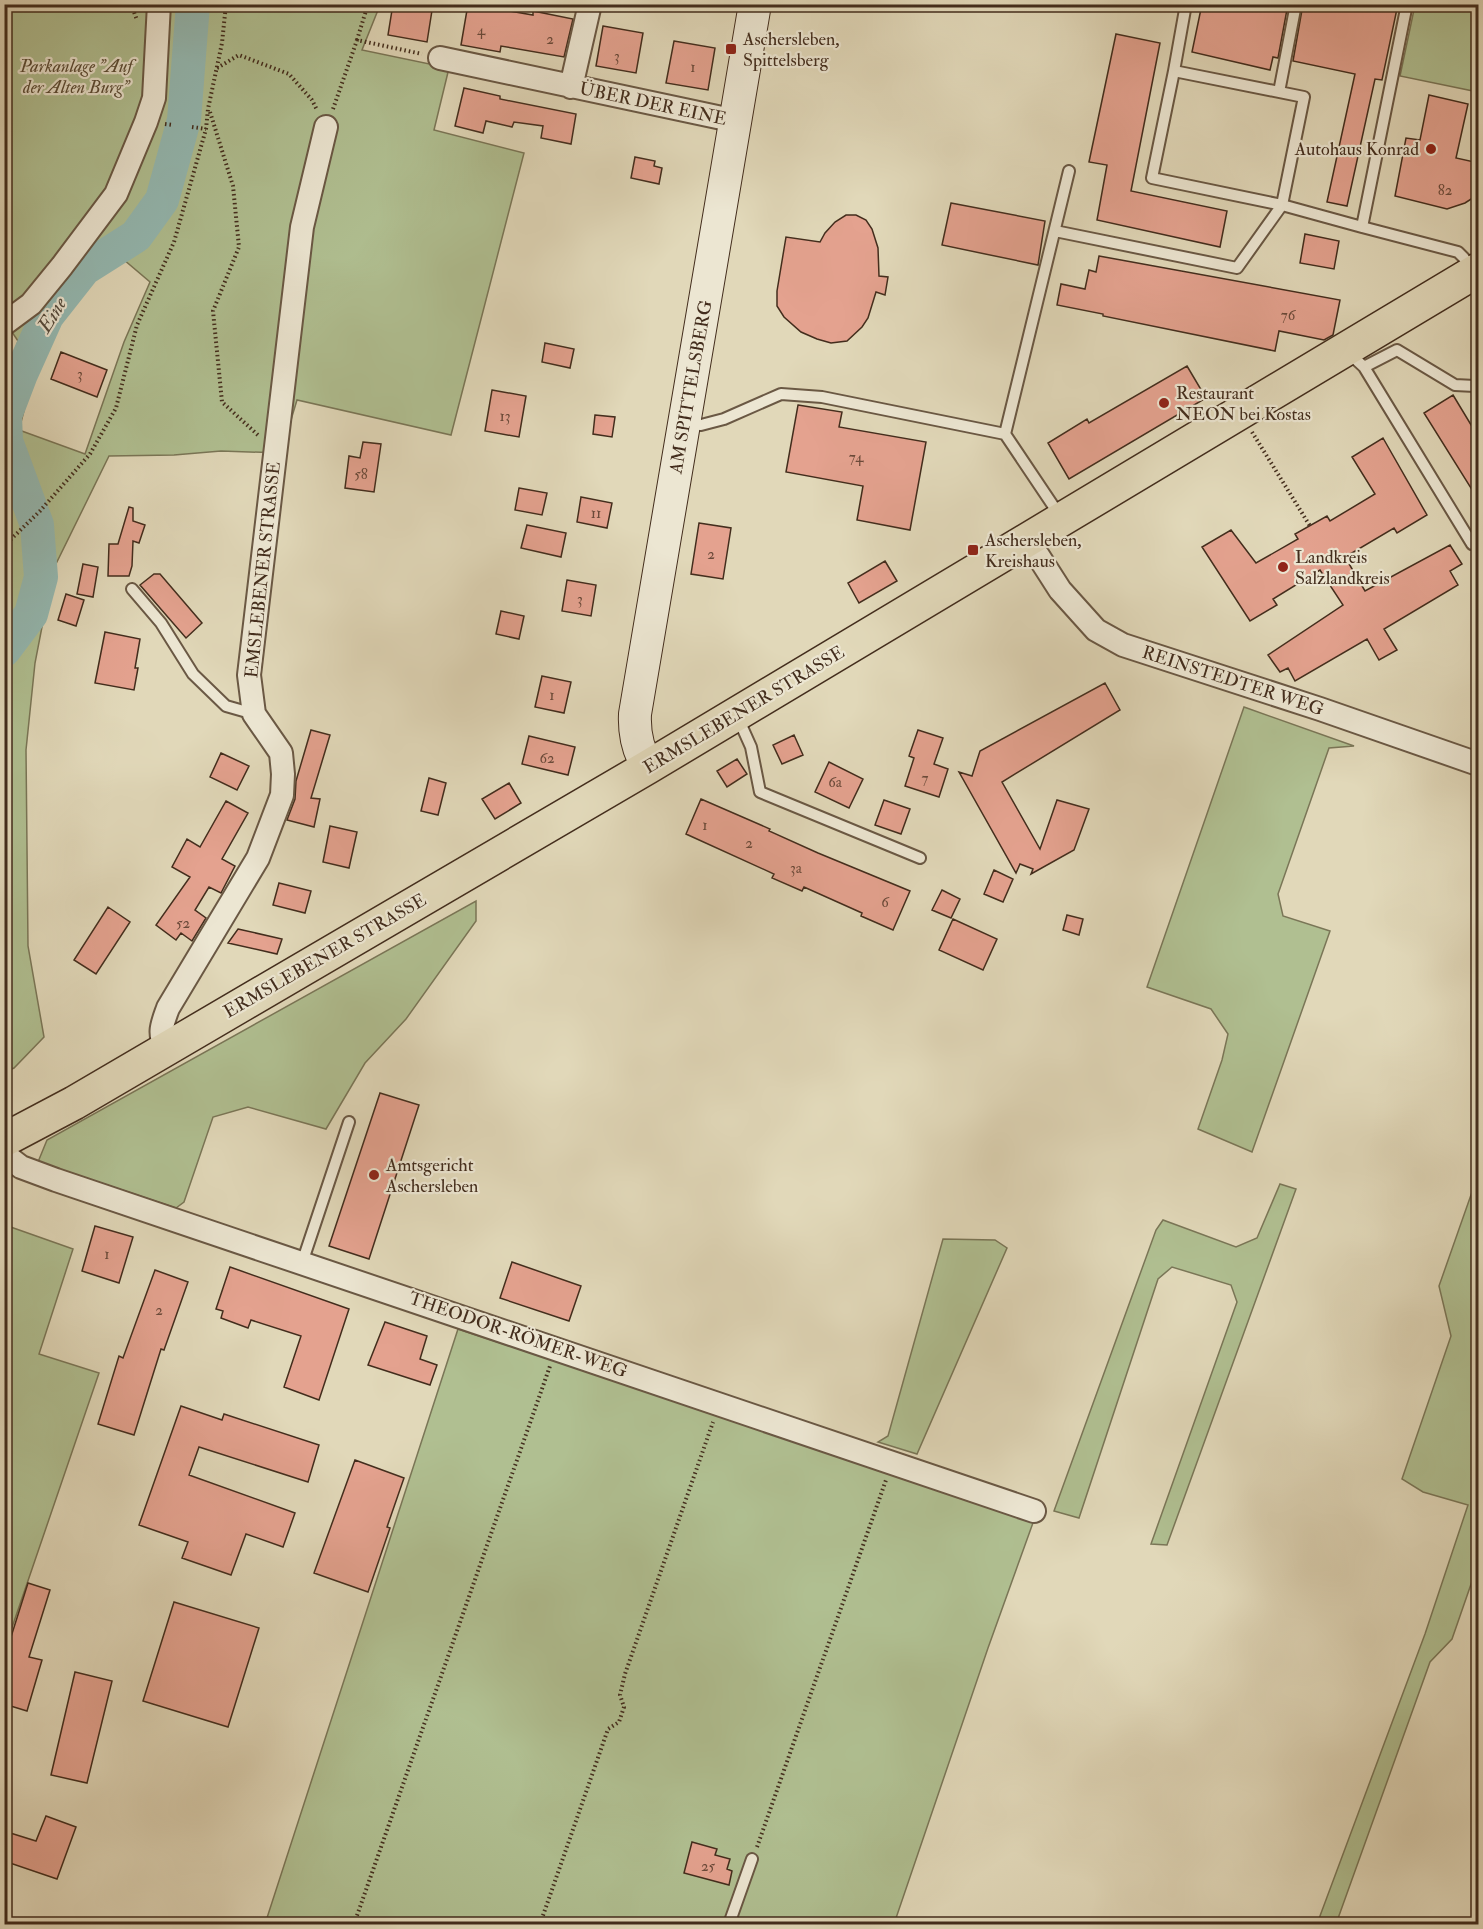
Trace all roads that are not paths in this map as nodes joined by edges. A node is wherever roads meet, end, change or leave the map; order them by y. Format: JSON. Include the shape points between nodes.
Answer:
{"nodes":[{"id":1,"x":159,"y":4,"type":"edge"},
{"id":2,"x":590,"y":4,"type":"edge"},
{"id":3,"x":755,"y":4,"type":"edge"},
{"id":4,"x":1186,"y":4,"type":"edge"},
{"id":5,"x":1296,"y":4,"type":"edge"},
{"id":6,"x":1407,"y":4,"type":"edge"},
{"id":7,"x":440,"y":58,"type":"road end"},
{"id":8,"x":1174,"y":70,"type":"junction"},
{"id":9,"x":571,"y":87,"type":"junction"},
{"id":10,"x":1279,"y":92,"type":"junction"},
{"id":11,"x":736,"y":122,"type":"junction"},
{"id":12,"x":326,"y":127,"type":"road end"},
{"id":13,"x":1069,"y":171,"type":"dead end"},
{"id":14,"x":1282,"y":205,"type":"junction"},
{"id":15,"x":1362,"y":227,"type":"junction"},
{"id":16,"x":1055,"y":231,"type":"junction"},
{"id":17,"x":1477,"y":275,"type":"edge"},
{"id":18,"x":4,"y":324,"type":"edge"},
{"id":19,"x":1355,"y":359,"type":"junction"},
{"id":20,"x":1479,"y":392,"type":"edge"},
{"id":21,"x":685,"y":424,"type":"junction"},
{"id":22,"x":1005,"y":434,"type":"junction"},
{"id":23,"x":1062,"y":520,"type":"junction"},
{"id":24,"x":1028,"y":540,"type":"junction"},
{"id":25,"x":1479,"y":542,"type":"edge"},
{"id":26,"x":132,"y":589,"type":"dead end"},
{"id":27,"x":254,"y":714,"type":"junction"},
{"id":28,"x":736,"y":715,"type":"junction"},
{"id":29,"x":1479,"y":765,"type":"edge"},
{"id":30,"x":648,"y":767,"type":"junction"},
{"id":31,"x":920,"y":858,"type":"dead end"},
{"id":32,"x":166,"y":1049,"type":"junction"},
{"id":33,"x":349,"y":1122,"type":"dead end"},
{"id":34,"x":4,"y":1140,"type":"edge"},
{"id":35,"x":4,"y":1154,"type":"edge"},
{"id":36,"x":302,"y":1263,"type":"junction"},
{"id":37,"x":1034,"y":1511,"type":"dead end"},
{"id":38,"x":753,"y":1859,"type":"road end"},
{"id":39,"x":729,"y":1924,"type":"edge"}],
"edges":[{"from":1,"to":18,"type":"street","via":[[154,98],[116,194],[31,303]]},
{"from":2,"to":9,"type":"street","name":"ÜBER DER EINE"},
{"from":3,"to":11,"type":"main road","name":"AM SPITTELSBERG"},
{"from":4,"to":8,"type":"lane"},
{"from":5,"to":10,"type":"lane"},
{"from":6,"to":15,"type":"lane"},
{"from":7,"to":9,"type":"street","name":"ÜBER DER EINE"},
{"from":8,"to":10,"type":"lane"},
{"from":8,"to":14,"type":"lane","via":[[1152,178]]},
{"from":9,"to":11,"type":"street","name":"ÜBER DER EINE"},
{"from":10,"to":14,"type":"lane","via":[[1304,97]]},
{"from":11,"to":21,"type":"main road","name":"AM SPITTELSBERG"},
{"from":12,"to":27,"type":"street","name":"EMSLEBENER STRASSE","via":[[302,227],[249,675]]},
{"from":13,"to":16,"type":"lane"},
{"from":14,"to":15,"type":"lane"},
{"from":14,"to":16,"type":"lane","via":[[1237,268]]},
{"from":15,"to":17,"type":"lane","via":[[1458,252]]},
{"from":16,"to":22,"type":"lane"},
{"from":17,"to":19,"type":"main road","name":"ERMSLEBENER STRASSE"},
{"from":19,"to":20,"type":"lane","via":[[1397,350],[1455,385],[1475,386]]},
{"from":19,"to":23,"type":"main road","name":"ERMSLEBENER STRASSE","via":[[1241,413]]},
{"from":19,"to":25,"type":"lane","via":[[1472,544]]},
{"from":21,"to":22,"type":"lane","via":[[701,425],[724,418],[781,394],[822,397]]},
{"from":21,"to":30,"type":"main road","name":"AM SPITTELSBERG","via":[[635,714],[638,746]]},
{"from":22,"to":23,"type":"lane"},
{"from":23,"to":24,"type":"main road","name":"ERMSLEBENER STRASSE"},
{"from":24,"to":28,"type":"main road","name":"ERMSLEBENER STRASSE"},
{"from":24,"to":29,"type":"street","name":"REINSTEDTER WEG","via":[[1060,590],[1088,622],[1123,645]]},
{"from":26,"to":27,"type":"lane","via":[[161,623],[193,674],[225,706]]},
{"from":27,"to":32,"type":"street","name":"EMSLEBENER STRASSE","via":[[281,753],[282,795],[258,858],[168,1008],[161,1028]]},
{"from":28,"to":30,"type":"main road","name":"ERMSLEBENER STRASSE"},
{"from":28,"to":31,"type":"lane","via":[[751,747],[760,792]]},
{"from":30,"to":32,"type":"main road","name":"ERMSLEBENER STRASSE"},
{"from":32,"to":34,"type":"main road","name":"ERMSLEBENER STRASSE"},
{"from":33,"to":36,"type":"lane"},
{"from":35,"to":36,"type":"street","name":"THEODOR-RÖMER-WEG","via":[[21,1167],[48,1177]]},
{"from":36,"to":37,"type":"street","name":"THEODOR-RÖMER-WEG"},
{"from":38,"to":39,"type":"lane"}]}
